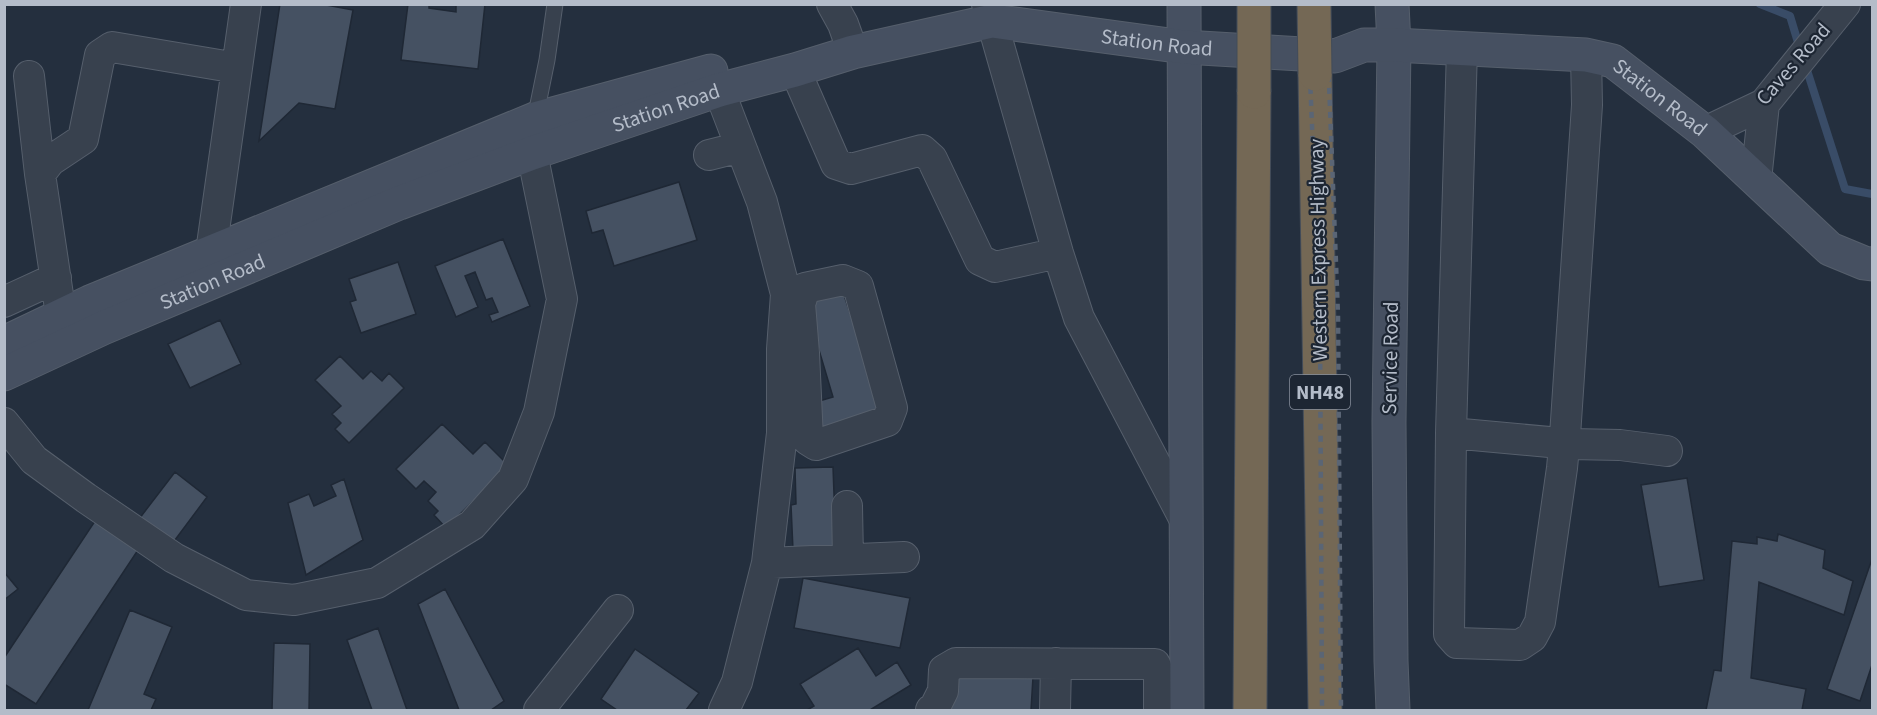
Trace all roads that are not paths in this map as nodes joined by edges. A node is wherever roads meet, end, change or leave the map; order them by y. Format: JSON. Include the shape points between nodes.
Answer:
{"nodes":[{"id":1,"x":246,"y":4,"type":"edge"},
{"id":2,"x":555,"y":4,"type":"edge"},
{"id":3,"x":832,"y":4,"type":"edge"},
{"id":4,"x":1021,"y":4,"type":"edge"},
{"id":5,"x":1254,"y":4,"type":"edge"},
{"id":6,"x":1314,"y":4,"type":"edge"},
{"id":7,"x":1392,"y":4,"type":"edge"},
{"id":8,"x":1845,"y":4,"type":"edge"},
{"id":9,"x":981,"y":10,"type":"edge"},
{"id":10,"x":1184,"y":27,"type":"edge"},
{"id":11,"x":850,"y":43,"type":"junction"},
{"id":12,"x":1379,"y":45,"type":"junction"},
{"id":13,"x":1462,"y":48,"type":"junction"},
{"id":14,"x":1586,"y":55,"type":"junction"},
{"id":15,"x":237,"y":68,"type":"junction"},
{"id":16,"x":795,"y":70,"type":"junction"},
{"id":17,"x":29,"y":76,"type":"dead end"},
{"id":18,"x":715,"y":80,"type":"junction"},
{"id":19,"x":1764,"y":104,"type":"junction"},
{"id":20,"x":536,"y":119,"type":"junction"},
{"id":21,"x":1705,"y":132,"type":"junction"},
{"id":22,"x":743,"y":152,"type":"junction"},
{"id":23,"x":532,"y":153,"type":"junction"},
{"id":24,"x":709,"y":155,"type":"dead end"},
{"id":25,"x":40,"y":174,"type":"junction"},
{"id":26,"x":1756,"y":180,"type":"junction"},
{"id":27,"x":211,"y":252,"type":"junction"},
{"id":28,"x":1058,"y":253,"type":"junction"},
{"id":29,"x":1872,"y":264,"type":"edge"},
{"id":30,"x":56,"y":278,"type":"junction"},
{"id":31,"x":4,"y":302,"type":"edge"},
{"id":32,"x":61,"y":315,"type":"junction"},
{"id":33,"x":4,"y":343,"type":"edge"},
{"id":34,"x":793,"y":351,"type":"junction"},
{"id":35,"x":4,"y":374,"type":"edge"},
{"id":36,"x":4,"y":423,"type":"edge"},
{"id":37,"x":1451,"y":433,"type":"junction"},
{"id":38,"x":1564,"y":444,"type":"junction"},
{"id":39,"x":1667,"y":451,"type":"dead end"},
{"id":40,"x":847,"y":506,"type":"dead end"},
{"id":41,"x":1187,"y":524,"type":"junction"},
{"id":42,"x":904,"y":557,"type":"dead end"},
{"id":43,"x":848,"y":559,"type":"junction"},
{"id":44,"x":767,"y":563,"type":"junction"},
{"id":45,"x":618,"y":610,"type":"dead end"},
{"id":46,"x":1056,"y":663,"type":"junction"},
{"id":47,"x":726,"y":706,"type":"edge"},
{"id":48,"x":539,"y":711,"type":"edge"},
{"id":49,"x":701,"y":711,"type":"edge"},
{"id":50,"x":931,"y":711,"type":"edge"},
{"id":51,"x":1055,"y":711,"type":"edge"},
{"id":52,"x":1159,"y":711,"type":"edge"},
{"id":53,"x":1187,"y":711,"type":"edge"},
{"id":54,"x":1250,"y":711,"type":"edge"},
{"id":55,"x":1325,"y":711,"type":"edge"},
{"id":56,"x":1393,"y":711,"type":"edge"}],
"edges":[{"from":1,"to":15,"type":"street"},
{"from":2,"to":20,"type":"lane"},
{"from":3,"to":11,"type":"street"},
{"from":4,"to":10,"type":"street","name":"Station Road"},
{"from":5,"to":54,"type":"highway","bridge":true},
{"from":6,"to":55,"type":"highway","name":"Western Express Highway","number":"NH48","bridge":true},
{"from":7,"to":12,"type":"street","name":"Service Road"},
{"from":8,"to":19,"type":"street","name":"Caves Road"},
{"from":9,"to":10,"type":"street","name":"Station Road"},
{"from":9,"to":11,"type":"street","name":"Station Road"},
{"from":9,"to":28,"type":"street"},
{"from":10,"to":12,"type":"street","name":"Station Road","via":[[1338,32]]},
{"from":10,"to":41,"type":"street"},
{"from":11,"to":16,"type":"street","name":"Station Road"},
{"from":11,"to":18,"type":"street","name":"Station Road"},
{"from":12,"to":13,"type":"street","name":"Station Road"},
{"from":12,"to":56,"type":"street","name":"Service Road"},
{"from":13,"to":14,"type":"street","name":"Station Road"},
{"from":13,"to":37,"type":"street"},
{"from":14,"to":21,"type":"street","name":"Station Road","via":[[1613,61]]},
{"from":14,"to":38,"type":"street","via":[[1587,105]]},
{"from":15,"to":25,"type":"street","via":[[112,48],[100,55],[84,139],[50,161]]},
{"from":15,"to":27,"type":"street"},
{"from":16,"to":18,"type":"street","name":"Station Road"},
{"from":16,"to":28,"type":"street","via":[[837,164],[850,169],[922,150],[932,159],[980,260],[995,267]]},
{"from":17,"to":25,"type":"street"},
{"from":18,"to":20,"type":"street","name":"Station Road"},
{"from":18,"to":22,"type":"street"},
{"from":18,"to":23,"type":"street","name":"Station Road"},
{"from":19,"to":21,"type":"street","name":"Caves Road"},
{"from":19,"to":26,"type":"street"},
{"from":20,"to":23,"type":"street"},
{"from":20,"to":27,"type":"street","name":"Station Road"},
{"from":21,"to":26,"type":"street","name":"Station Road"},
{"from":22,"to":24,"type":"street","via":[[729,150]]},
{"from":22,"to":34,"type":"street","via":[[762,202],[786,294]]},
{"from":23,"to":35,"type":"street","name":"Station Road","via":[[377,212]]},
{"from":23,"to":36,"type":"street","via":[[562,299],[539,412],[513,479],[472,525],[377,584],[294,600],[246,595],[174,558],[86,498],[34,460]]},
{"from":25,"to":30,"type":"street"},
{"from":26,"to":29,"type":"street","name":"Station Road","via":[[1830,249]]},
{"from":27,"to":32,"type":"street","name":"Station Road"},
{"from":28,"to":41,"type":"street","via":[[1078,318]]},
{"from":30,"to":31,"type":"street"},
{"from":30,"to":32,"type":"street"},
{"from":32,"to":33,"type":"street","name":"Station Road"},
{"from":34,"to":34,"type":"street","via":[[805,288],[843,280],[858,286],[892,408],[887,421],[816,445],[808,440]]},
{"from":34,"to":44,"type":"street"},
{"from":37,"to":38,"type":"street"},
{"from":37,"to":38,"type":"street","via":[[1449,634],[1457,643],[1520,645],[1532,637],[1540,622]]},
{"from":38,"to":39,"type":"street"},
{"from":40,"to":43,"type":"street"},
{"from":41,"to":53,"type":"street"},
{"from":42,"to":43,"type":"street"},
{"from":43,"to":44,"type":"street"},
{"from":44,"to":47,"type":"street","via":[[737,682]]},
{"from":45,"to":48,"type":"street"},
{"from":46,"to":50,"type":"street","via":[[956,663],[944,670],[943,691]]},
{"from":46,"to":51,"type":"street"},
{"from":46,"to":52,"type":"street","via":[[1155,664],[1159,674]]},
{"from":47,"to":49,"type":"street","via":[[716,693]]}]}
